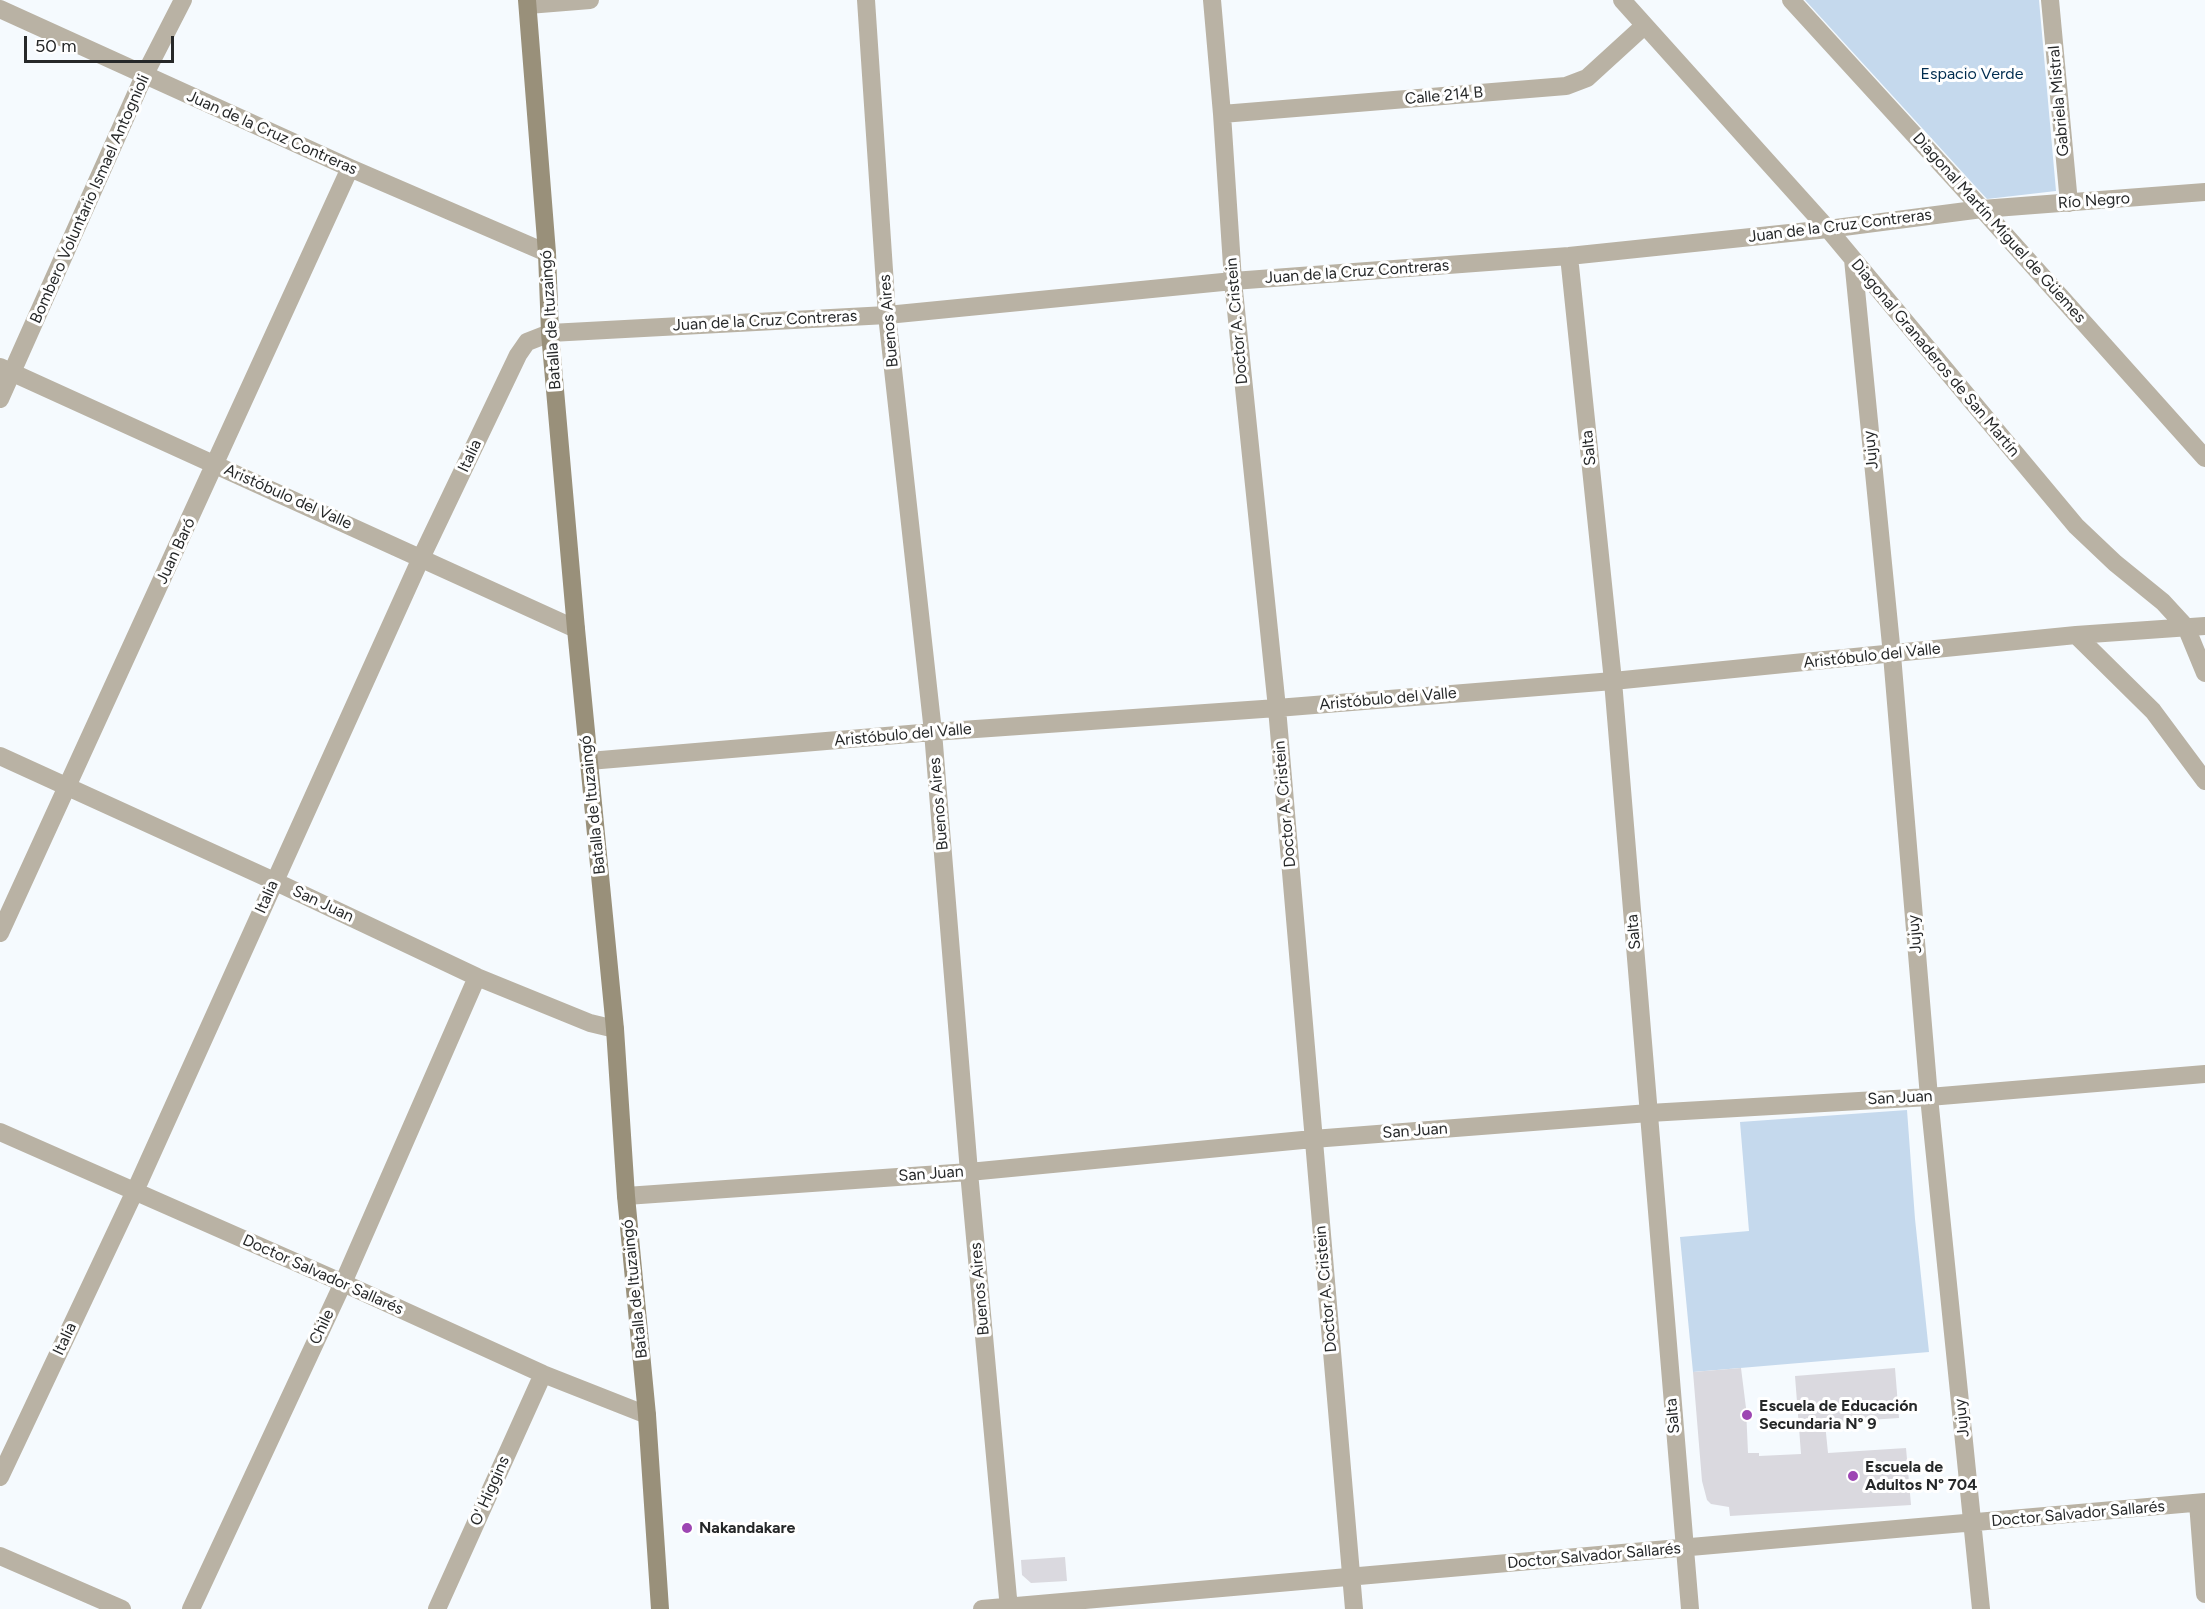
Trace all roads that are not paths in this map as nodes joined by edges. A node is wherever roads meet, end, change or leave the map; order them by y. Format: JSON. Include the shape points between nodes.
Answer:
{"nodes":[{"id":1,"x":183,"y":0,"type":"edge"},
{"id":2,"x":590,"y":0,"type":"edge"},
{"id":3,"x":866,"y":0,"type":"edge"},
{"id":4,"x":1212,"y":0,"type":"edge"},
{"id":5,"x":1622,"y":0,"type":"edge"},
{"id":6,"x":1791,"y":0,"type":"edge"},
{"id":7,"x":2050,"y":0,"type":"edge"},
{"id":8,"x":527,"y":3,"type":"edge"},
{"id":9,"x":0,"y":9,"type":"edge"},
{"id":10,"x":1644,"y":26,"type":"junction"},
{"id":11,"x":144,"y":76,"type":"junction"},
{"id":12,"x":1222,"y":114,"type":"junction"},
{"id":13,"x":350,"y":168,"type":"junction"},
{"id":14,"x":2205,"y":192,"type":"edge"},
{"id":15,"x":2068,"y":202,"type":"junction"},
{"id":16,"x":1982,"y":209,"type":"junction"},
{"id":17,"x":1828,"y":229,"type":"junction"},
{"id":18,"x":546,"y":253,"type":"junction"},
{"id":19,"x":1569,"y":256,"type":"junction"},
{"id":20,"x":1853,"y":259,"type":"junction"},
{"id":21,"x":1233,"y":281,"type":"junction"},
{"id":22,"x":887,"y":315,"type":"junction"},
{"id":23,"x":550,"y":333,"type":"junction"},
{"id":24,"x":6,"y":370,"type":"edge"},
{"id":25,"x":0,"y":399,"type":"edge"},
{"id":26,"x":2205,"y":458,"type":"edge"},
{"id":27,"x":216,"y":464,"type":"junction"},
{"id":28,"x":422,"y":558,"type":"junction"},
{"id":29,"x":2205,"y":626,"type":"edge"},
{"id":30,"x":2186,"y":627,"type":"junction"},
{"id":31,"x":576,"y":629,"type":"junction"},
{"id":32,"x":2076,"y":635,"type":"junction"},
{"id":33,"x":1892,"y":655,"type":"junction"},
{"id":34,"x":2205,"y":672,"type":"edge"},
{"id":35,"x":1613,"y":681,"type":"junction"},
{"id":36,"x":1277,"y":708,"type":"junction"},
{"id":37,"x":933,"y":732,"type":"junction"},
{"id":38,"x":0,"y":756,"type":"edge"},
{"id":39,"x":589,"y":761,"type":"junction"},
{"id":40,"x":2205,"y":781,"type":"edge"},
{"id":41,"x":66,"y":786,"type":"junction"},
{"id":42,"x":274,"y":881,"type":"junction"},
{"id":43,"x":0,"y":933,"type":"edge"},
{"id":44,"x":477,"y":976,"type":"junction"},
{"id":45,"x":615,"y":1029,"type":"junction"},
{"id":46,"x":2205,"y":1074,"type":"edge"},
{"id":47,"x":1929,"y":1097,"type":"junction"},
{"id":48,"x":1649,"y":1113,"type":"junction"},
{"id":49,"x":0,"y":1132,"type":"edge"},
{"id":50,"x":1313,"y":1139,"type":"junction"},
{"id":51,"x":969,"y":1172,"type":"junction"},
{"id":52,"x":135,"y":1191,"type":"junction"},
{"id":53,"x":626,"y":1196,"type":"junction"},
{"id":54,"x":343,"y":1283,"type":"junction"},
{"id":55,"x":543,"y":1374,"type":"junction"},
{"id":56,"x":647,"y":1415,"type":"junction"},
{"id":57,"x":0,"y":1477,"type":"edge"},
{"id":58,"x":2201,"y":1503,"type":"edge"},
{"id":59,"x":1973,"y":1524,"type":"junction"},
{"id":60,"x":1683,"y":1548,"type":"junction"},
{"id":61,"x":0,"y":1556,"type":"edge"},
{"id":62,"x":1351,"y":1577,"type":"junction"},
{"id":63,"x":2205,"y":1594,"type":"edge"},
{"id":64,"x":1009,"y":1608,"type":"edge"},
{"id":65,"x":122,"y":1609,"type":"edge"},
{"id":66,"x":191,"y":1609,"type":"edge"},
{"id":67,"x":437,"y":1609,"type":"edge"},
{"id":68,"x":660,"y":1609,"type":"edge"},
{"id":69,"x":982,"y":1609,"type":"edge"},
{"id":70,"x":1354,"y":1609,"type":"edge"},
{"id":71,"x":1690,"y":1609,"type":"edge"},
{"id":72,"x":1981,"y":1609,"type":"edge"}],
"edges":[{"from":1,"to":11,"type":"street","name":"Bombero Voluntario Ismael Antognioli"},
{"from":2,"to":8,"type":"street"},
{"from":3,"to":22,"type":"street","name":"Buenos Aires"},
{"from":4,"to":12,"type":"street","name":"Doctor A. Cristein"},
{"from":5,"to":10,"type":"street","name":"Diagonal Granaderos de San Martín"},
{"from":6,"to":16,"type":"street","name":"Diagonal Martín Miguel de Güemes"},
{"from":7,"to":15,"type":"street","name":"Gabriela Mistral"},
{"from":8,"to":18,"type":"main road","name":"Batalla de Ituzaingó"},
{"from":9,"to":11,"type":"street","name":"Juan de la Cruz Contreras"},
{"from":10,"to":12,"type":"street","name":"Calle 214 B","via":[[1587,78],[1566,86]]},
{"from":10,"to":17,"type":"street","name":"Diagonal Granaderos de San Martín"},
{"from":11,"to":13,"type":"street","name":"Juan de la Cruz Contreras"},
{"from":11,"to":24,"type":"street","name":"Bombero Voluntario Ismael Antognioli"},
{"from":12,"to":21,"type":"street","name":"Doctor A. Cristein"},
{"from":13,"to":18,"type":"street","name":"Juan de la Cruz Contreras"},
{"from":13,"to":27,"type":"street","name":"Juan Baró"},
{"from":14,"to":15,"type":"street","name":"Río Negro"},
{"from":15,"to":16,"type":"street","name":"Río Negro"},
{"from":16,"to":17,"type":"street","name":"Juan de la Cruz Contreras"},
{"from":16,"to":26,"type":"street","name":"Diagonal Martín Miguel de Güemes"},
{"from":17,"to":19,"type":"street","name":"Juan de la Cruz Contreras"},
{"from":17,"to":20,"type":"street","name":"Diagonal Granaderos de San Martín"},
{"from":18,"to":23,"type":"main road","name":"Batalla de Ituzaingó"},
{"from":19,"to":21,"type":"street","name":"Juan de la Cruz Contreras"},
{"from":19,"to":35,"type":"street","name":"Salta"},
{"from":20,"to":30,"type":"street","name":"Diagonal Granaderos de San Martín","via":[[2076,526]]},
{"from":20,"to":33,"type":"street","name":"Jujuy"},
{"from":21,"to":22,"type":"street","name":"Juan de la Cruz Contreras"},
{"from":21,"to":36,"type":"street","name":"Doctor A. Cristein"},
{"from":22,"to":23,"type":"street","name":"Juan de la Cruz Contreras"},
{"from":22,"to":37,"type":"street","name":"Buenos Aires"},
{"from":23,"to":28,"type":"street","name":"Italia","via":[[527,342],[518,355]]},
{"from":23,"to":31,"type":"main road","name":"Batalla de Ituzaingó"},
{"from":24,"to":25,"type":"street","name":"Bombero Voluntario Ismael Antognioli"},
{"from":24,"to":27,"type":"street","name":"Aristóbulo del Valle"},
{"from":27,"to":28,"type":"street","name":"Aristóbulo del Valle"},
{"from":27,"to":41,"type":"street","name":"Juan Baró"},
{"from":28,"to":31,"type":"street","name":"Aristóbulo del Valle"},
{"from":28,"to":42,"type":"street","name":"Italia"},
{"from":29,"to":30,"type":"street","name":"Aristóbulo del Valle"},
{"from":30,"to":32,"type":"street","name":"Aristóbulo del Valle"},
{"from":30,"to":34,"type":"street","name":"Diagonal Granaderos de San Martín"},
{"from":31,"to":39,"type":"main road","name":"Batalla de Ituzaingó"},
{"from":32,"to":33,"type":"street","name":"Aristóbulo del Valle"},
{"from":32,"to":40,"type":"street","via":[[2153,711]]},
{"from":33,"to":35,"type":"street","name":"Aristóbulo del Valle"},
{"from":33,"to":47,"type":"street","name":"Jujuy"},
{"from":35,"to":36,"type":"street","name":"Aristóbulo del Valle"},
{"from":35,"to":48,"type":"street","name":"Salta"},
{"from":36,"to":37,"type":"street","name":"Aristóbulo del Valle"},
{"from":36,"to":50,"type":"street","name":"Doctor A. Cristein"},
{"from":37,"to":39,"type":"street","name":"Aristóbulo del Valle"},
{"from":37,"to":51,"type":"street","name":"Buenos Aires"},
{"from":38,"to":41,"type":"street","name":"San Juan"},
{"from":39,"to":45,"type":"main road","name":"Batalla de Ituzaingó"},
{"from":41,"to":42,"type":"street","name":"San Juan"},
{"from":41,"to":43,"type":"street","name":"Juan Baró"},
{"from":42,"to":44,"type":"street","name":"San Juan"},
{"from":42,"to":52,"type":"street","name":"Italia"},
{"from":44,"to":45,"type":"street","name":"San Juan","via":[[590,1023]]},
{"from":44,"to":54,"type":"street","name":"Chile"},
{"from":45,"to":53,"type":"main road","name":"Batalla de Ituzaingó"},
{"from":46,"to":47,"type":"street","name":"San Juan"},
{"from":47,"to":48,"type":"street","name":"San Juan"},
{"from":47,"to":59,"type":"street","name":"Jujuy"},
{"from":48,"to":50,"type":"street","name":"San Juan"},
{"from":48,"to":60,"type":"street","name":"Salta"},
{"from":49,"to":52,"type":"street","name":"Doctor Salvador Sallarés"},
{"from":50,"to":51,"type":"street","name":"San Juan"},
{"from":50,"to":62,"type":"street","name":"Doctor A. Cristein"},
{"from":51,"to":53,"type":"street","name":"San Juan"},
{"from":51,"to":64,"type":"street","name":"Buenos Aires"},
{"from":52,"to":54,"type":"street","name":"Doctor Salvador Sallarés"},
{"from":52,"to":57,"type":"street","name":"Italia"},
{"from":53,"to":56,"type":"main road","name":"Batalla de Ituzaingó"},
{"from":54,"to":55,"type":"street","name":"Doctor Salvador Sallarés"},
{"from":54,"to":66,"type":"street","name":"Chile"},
{"from":55,"to":56,"type":"street","name":"Doctor Salvador Sallarés"},
{"from":55,"to":67,"type":"street","name":"O' Higgins"},
{"from":56,"to":68,"type":"main road","name":"Batalla de Ituzaingó"},
{"from":58,"to":59,"type":"street","name":"Doctor Salvador Sallarés"},
{"from":58,"to":63,"type":"street"},
{"from":59,"to":60,"type":"street","name":"Doctor Salvador Sallarés"},
{"from":59,"to":72,"type":"street","name":"Jujuy"},
{"from":60,"to":62,"type":"street","name":"Doctor Salvador Sallarés"},
{"from":60,"to":71,"type":"street","name":"Salta"},
{"from":61,"to":65,"type":"street"},
{"from":62,"to":64,"type":"street","name":"Doctor Salvador Sallarés"},
{"from":62,"to":70,"type":"street","name":"Doctor A. Cristein"},
{"from":64,"to":69,"type":"street","name":"Doctor Salvador Sallarés"}]}
